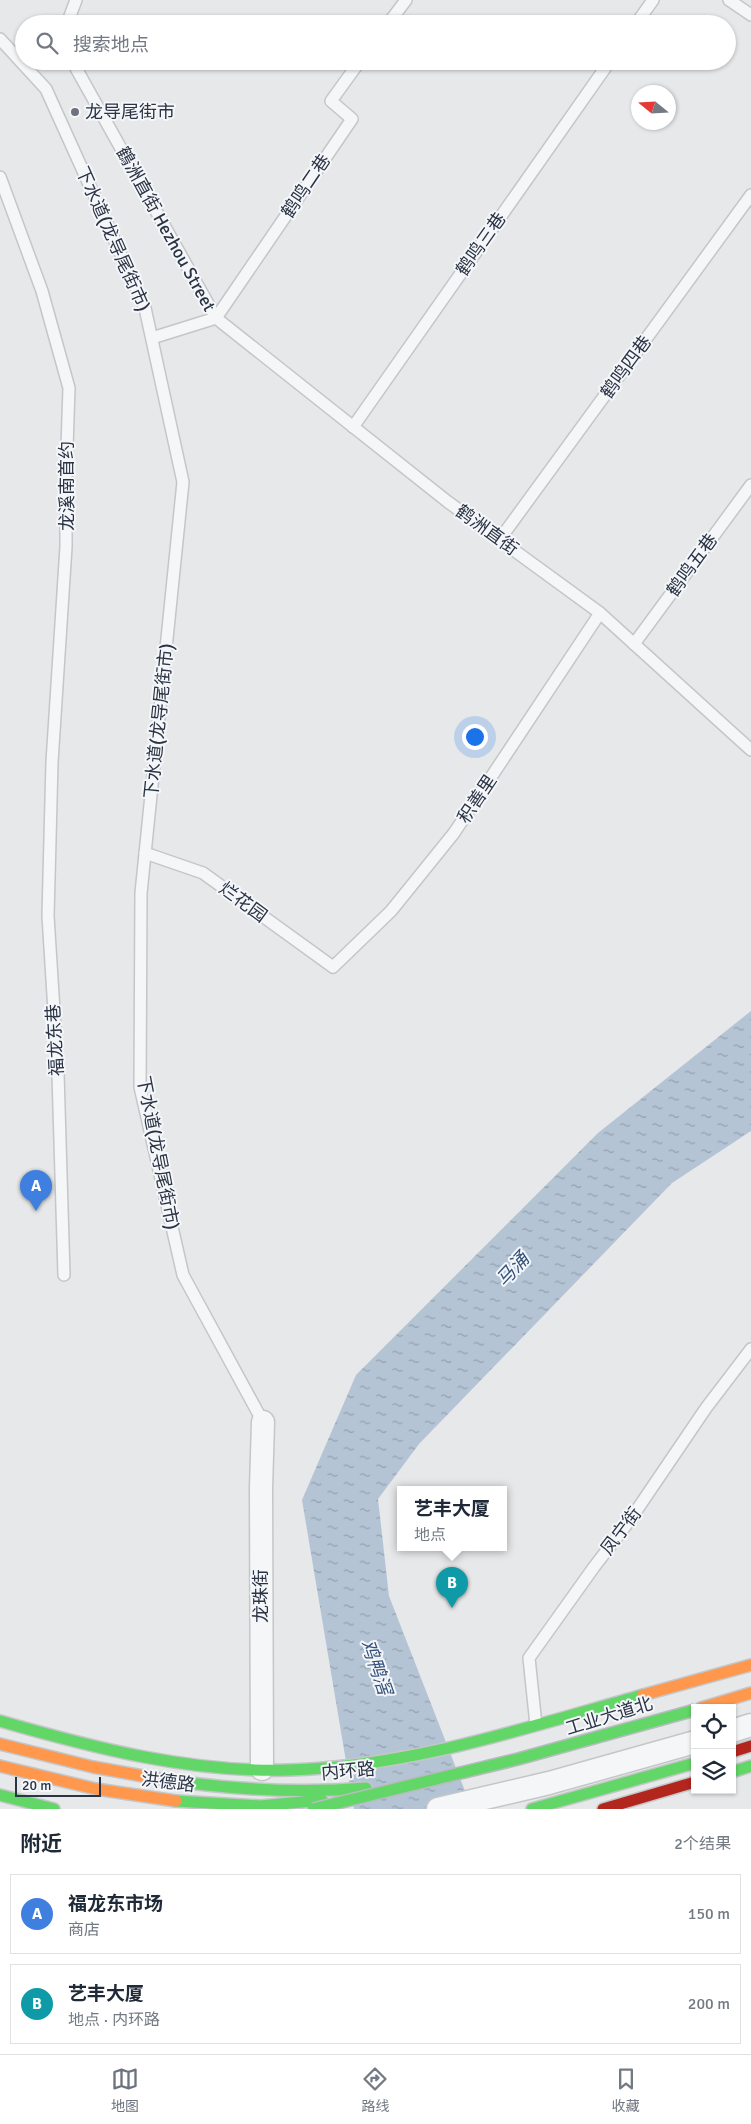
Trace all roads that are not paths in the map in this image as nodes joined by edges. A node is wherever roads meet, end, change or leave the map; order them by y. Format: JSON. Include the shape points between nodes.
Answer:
{"nodes":[{"id":1,"x":76,"y":0,"type":"edge"},
{"id":2,"x":406,"y":0,"type":"edge"},
{"id":3,"x":652,"y":0,"type":"edge"},
{"id":4,"x":729,"y":0,"type":"edge"},
{"id":5,"x":70,"y":15,"type":"edge"},
{"id":6,"x":395,"y":15,"type":"edge"},
{"id":7,"x":642,"y":15,"type":"edge"},
{"id":8,"x":751,"y":15,"type":"edge"},
{"id":9,"x":0,"y":39,"type":"edge"},
{"id":10,"x":15,"y":55,"type":"edge"},
{"id":11,"x":29,"y":70,"type":"edge"},
{"id":12,"x":77,"y":70,"type":"edge"},
{"id":13,"x":354,"y":70,"type":"edge"},
{"id":14,"x":604,"y":70,"type":"edge"},
{"id":15,"x":0,"y":176,"type":"edge"},
{"id":16,"x":751,"y":195,"type":"edge"},
{"id":17,"x":216,"y":318,"type":"junction"},
{"id":18,"x":152,"y":338,"type":"junction"},
{"id":19,"x":353,"y":427,"type":"junction"},
{"id":20,"x":751,"y":485,"type":"edge"},
{"id":21,"x":500,"y":539,"type":"junction"},
{"id":22,"x":600,"y":613,"type":"junction"},
{"id":23,"x":634,"y":644,"type":"junction"},
{"id":24,"x":751,"y":750,"type":"edge"},
{"id":25,"x":51,"y":806,"type":"joint"},
{"id":26,"x":145,"y":853,"type":"junction"},
{"id":27,"x":333,"y":967,"type":"joint"},
{"id":28,"x":64,"y":1275,"type":"dead end"},
{"id":29,"x":751,"y":1349,"type":"edge"},
{"id":30,"x":263,"y":1422,"type":"joint"},
{"id":31,"x":751,"y":1665,"type":"edge"},
{"id":32,"x":751,"y":1692,"type":"edge"},
{"id":33,"x":714,"y":1704,"type":"edge"},
{"id":34,"x":691,"y":1711,"type":"edge"},
{"id":35,"x":0,"y":1721,"type":"edge"},
{"id":36,"x":751,"y":1725,"type":"edge"},
{"id":37,"x":536,"y":1726,"type":"junction"},
{"id":38,"x":736,"y":1730,"type":"edge"},
{"id":39,"x":691,"y":1743,"type":"edge"},
{"id":40,"x":0,"y":1744,"type":"edge"},
{"id":41,"x":751,"y":1746,"type":"edge"},
{"id":42,"x":736,"y":1751,"type":"edge"},
{"id":43,"x":691,"y":1764,"type":"edge"},
{"id":44,"x":0,"y":1766,"type":"edge"},
{"id":45,"x":751,"y":1766,"type":"edge"},
{"id":46,"x":262,"y":1769,"type":"junction"},
{"id":47,"x":736,"y":1771,"type":"edge"},
{"id":48,"x":475,"y":1773,"type":"junction"},
{"id":49,"x":691,"y":1783,"type":"edge"},
{"id":50,"x":657,"y":1793,"type":"junction"},
{"id":51,"x":0,"y":1795,"type":"edge"},
{"id":52,"x":54,"y":1809,"type":"edge"},
{"id":53,"x":313,"y":1809,"type":"edge"},
{"id":54,"x":438,"y":1809,"type":"edge"},
{"id":55,"x":532,"y":1809,"type":"edge"},
{"id":56,"x":603,"y":1809,"type":"edge"},
{"id":57,"x":623,"y":1809,"type":"edge"}],
"edges":[{"from":1,"to":5,"type":"lane"},
{"from":2,"to":6,"type":"lane"},
{"from":3,"to":7,"type":"lane"},
{"from":4,"to":8,"type":"lane"},
{"from":9,"to":10,"type":"lane","name":"下水道(龙导尾街市)"},
{"from":11,"to":18,"type":"lane","name":"下水道(龙导尾街市)","via":[[46,89],[145,308]]},
{"from":12,"to":17,"type":"lane","name":"鶴洲直街 Hezhou Street"},
{"from":13,"to":17,"type":"lane","name":"鹤鸣二巷","via":[[331,102],[352,119]]},
{"from":14,"to":19,"type":"lane","name":"鹤鸣三巷"},
{"from":15,"to":25,"type":"lane","name":"龙溪南首约","via":[[42,291],[69,388],[66,548]]},
{"from":16,"to":21,"type":"lane","name":"鹤鸣四巷"},
{"from":17,"to":18,"type":"lane"},
{"from":17,"to":19,"type":"lane","name":"鹤洲直街"},
{"from":18,"to":26,"type":"lane","name":"下水道(龙导尾街市)","via":[[184,482]]},
{"from":19,"to":21,"type":"lane","name":"鹤洲直街"},
{"from":20,"to":23,"type":"lane","name":"鹤鸣五巷"},
{"from":21,"to":22,"type":"lane","name":"鹤洲直街"},
{"from":22,"to":23,"type":"lane","name":"鹤洲直街"},
{"from":22,"to":27,"type":"lane","name":"积善里","via":[[454,833],[391,911]]},
{"from":23,"to":24,"type":"lane","name":"鹤洲直街"},
{"from":25,"to":28,"type":"lane","name":"福龙东巷","via":[[48,916],[58,1074]]},
{"from":26,"to":27,"type":"lane","name":"烂花园","via":[[203,873]]},
{"from":26,"to":30,"type":"lane","name":"下水道(龙导尾街市)","via":[[141,893],[140,1087],[183,1275]]},
{"from":29,"to":37,"type":"lane","name":"凤宁街","via":[[530,1658]]},
{"from":30,"to":46,"type":"street","name":"龙珠街"},
{"from":31,"to":37,"type":"main road"},
{"from":32,"to":33,"type":"main road"},
{"from":32,"to":48,"type":"main road","name":"工业大道北"},
{"from":34,"to":48,"type":"main road","name":"内环路","bridge":true},
{"from":35,"to":46,"type":"main road","via":[[124,1753],[206,1766]]},
{"from":36,"to":38,"type":"street"},
{"from":37,"to":46,"type":"main road","via":[[376,1762],[330,1768]]},
{"from":39,"to":54,"type":"street"},
{"from":40,"to":48,"type":"main road","name":"内环路","bridge":true,"via":[[75,1764],[167,1782],[260,1790],[338,1790]]},
{"from":41,"to":42,"type":"main road"},
{"from":43,"to":55,"type":"main road"},
{"from":44,"to":48,"type":"main road","name":"洪德路","bridge":true,"via":[[90,1788],[216,1805],[262,1806],[335,1798]]},
{"from":45,"to":47,"type":"main road"},
{"from":48,"to":53,"type":"main road","bridge":true},
{"from":49,"to":50,"type":"main road"},
{"from":50,"to":56,"type":"main road"},
{"from":50,"to":57,"type":"main road"},
{"from":51,"to":52,"type":"main road"}]}
